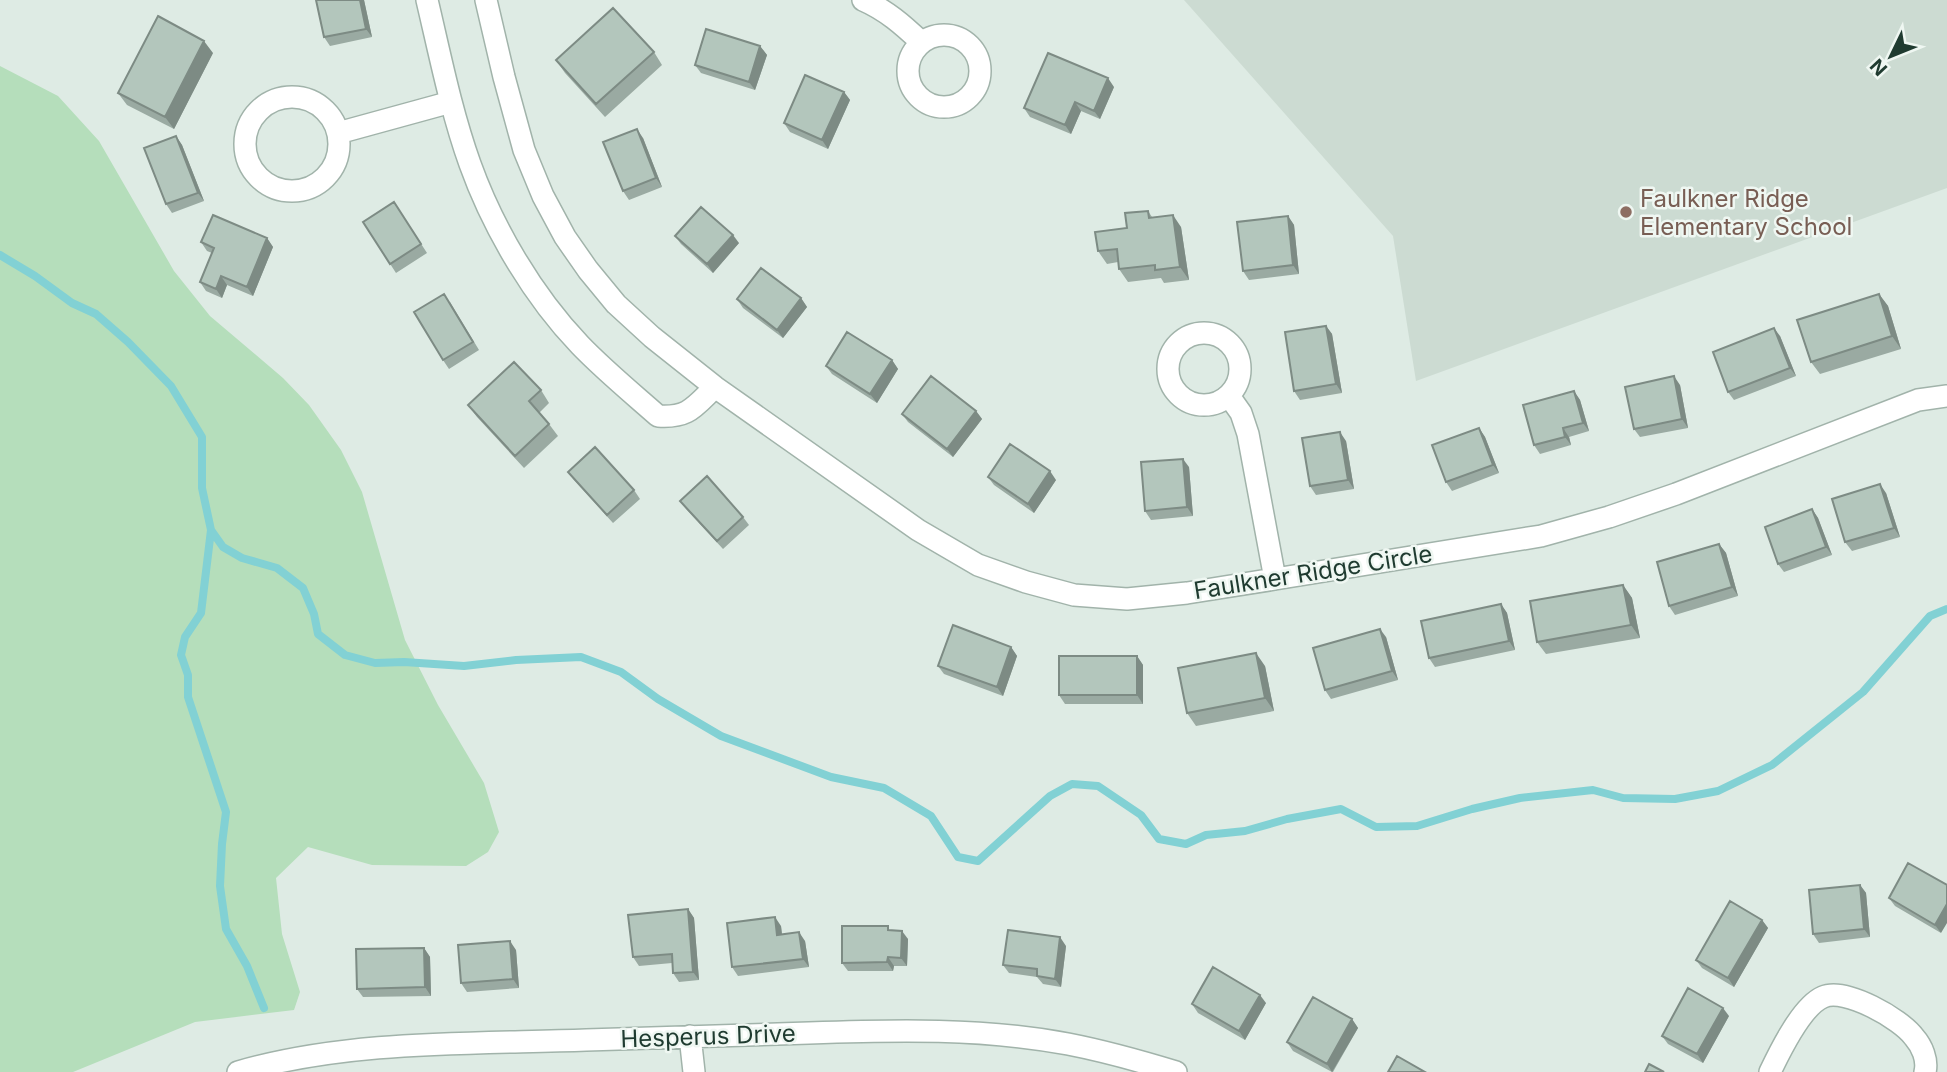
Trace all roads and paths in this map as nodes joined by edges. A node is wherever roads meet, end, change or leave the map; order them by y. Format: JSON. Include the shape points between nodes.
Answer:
{"nodes":[{"id":1,"x":428,"y":0,"type":"edge"},
{"id":2,"x":486,"y":0,"type":"edge"},
{"id":3,"x":863,"y":0,"type":"edge"},
{"id":4,"x":921,"y":43,"type":"dead end"},
{"id":5,"x":451,"y":102,"type":"junction"},
{"id":6,"x":338,"y":133,"type":"junction"},
{"id":7,"x":715,"y":387,"type":"junction"},
{"id":8,"x":1229,"y":396,"type":"dead end"},
{"id":9,"x":1947,"y":396,"type":"edge"},
{"id":10,"x":1275,"y":579,"type":"junction"},
{"id":11,"x":690,"y":1036,"type":"junction"},
{"id":12,"x":238,"y":1072,"type":"edge"},
{"id":13,"x":694,"y":1072,"type":"edge"},
{"id":14,"x":1176,"y":1072,"type":"edge"},
{"id":15,"x":1770,"y":1072,"type":"edge"},
{"id":16,"x":1926,"y":1072,"type":"edge"}],
"edges":[{"from":1,"to":5,"type":"street"},
{"from":2,"to":7,"type":"street","name":"Faulkner Ridge Circle","via":[[524,150],[565,237],[616,304]]},
{"from":3,"to":4,"type":"street","via":[[901,23]]},
{"from":5,"to":6,"type":"street"},
{"from":5,"to":7,"type":"street","via":[[471,166],[520,268],[579,345],[658,416],[687,414]]},
{"from":6,"to":6,"type":"street","via":[[327,111],[308,99],[288,96],[269,102],[255,114],[244,146],[248,163],[260,179],[274,188],[295,191],[312,187],[327,175],[337,158]]},
{"from":7,"to":10,"type":"street","name":"Faulkner Ridge Circle","via":[[918,530],[978,565],[1026,582],[1074,595],[1127,599]]},
{"from":8,"to":10,"type":"street","via":[[1248,435]]},
{"from":9,"to":10,"type":"street","name":"Faulkner Ridge Circle","via":[[1918,400],[1676,494],[1541,536]]},
{"from":11,"to":12,"type":"street","name":"Hesperus Drive","via":[[407,1046],[313,1056]]},
{"from":11,"to":13,"type":"street"},
{"from":11,"to":14,"type":"street","name":"Hesperus Drive","via":[[894,1030],[983,1034],[1067,1044]]},
{"from":15,"to":16,"type":"street","via":[[1814,1002],[1826,995],[1842,995],[1857,999],[1914,1036],[1923,1050]]}]}
